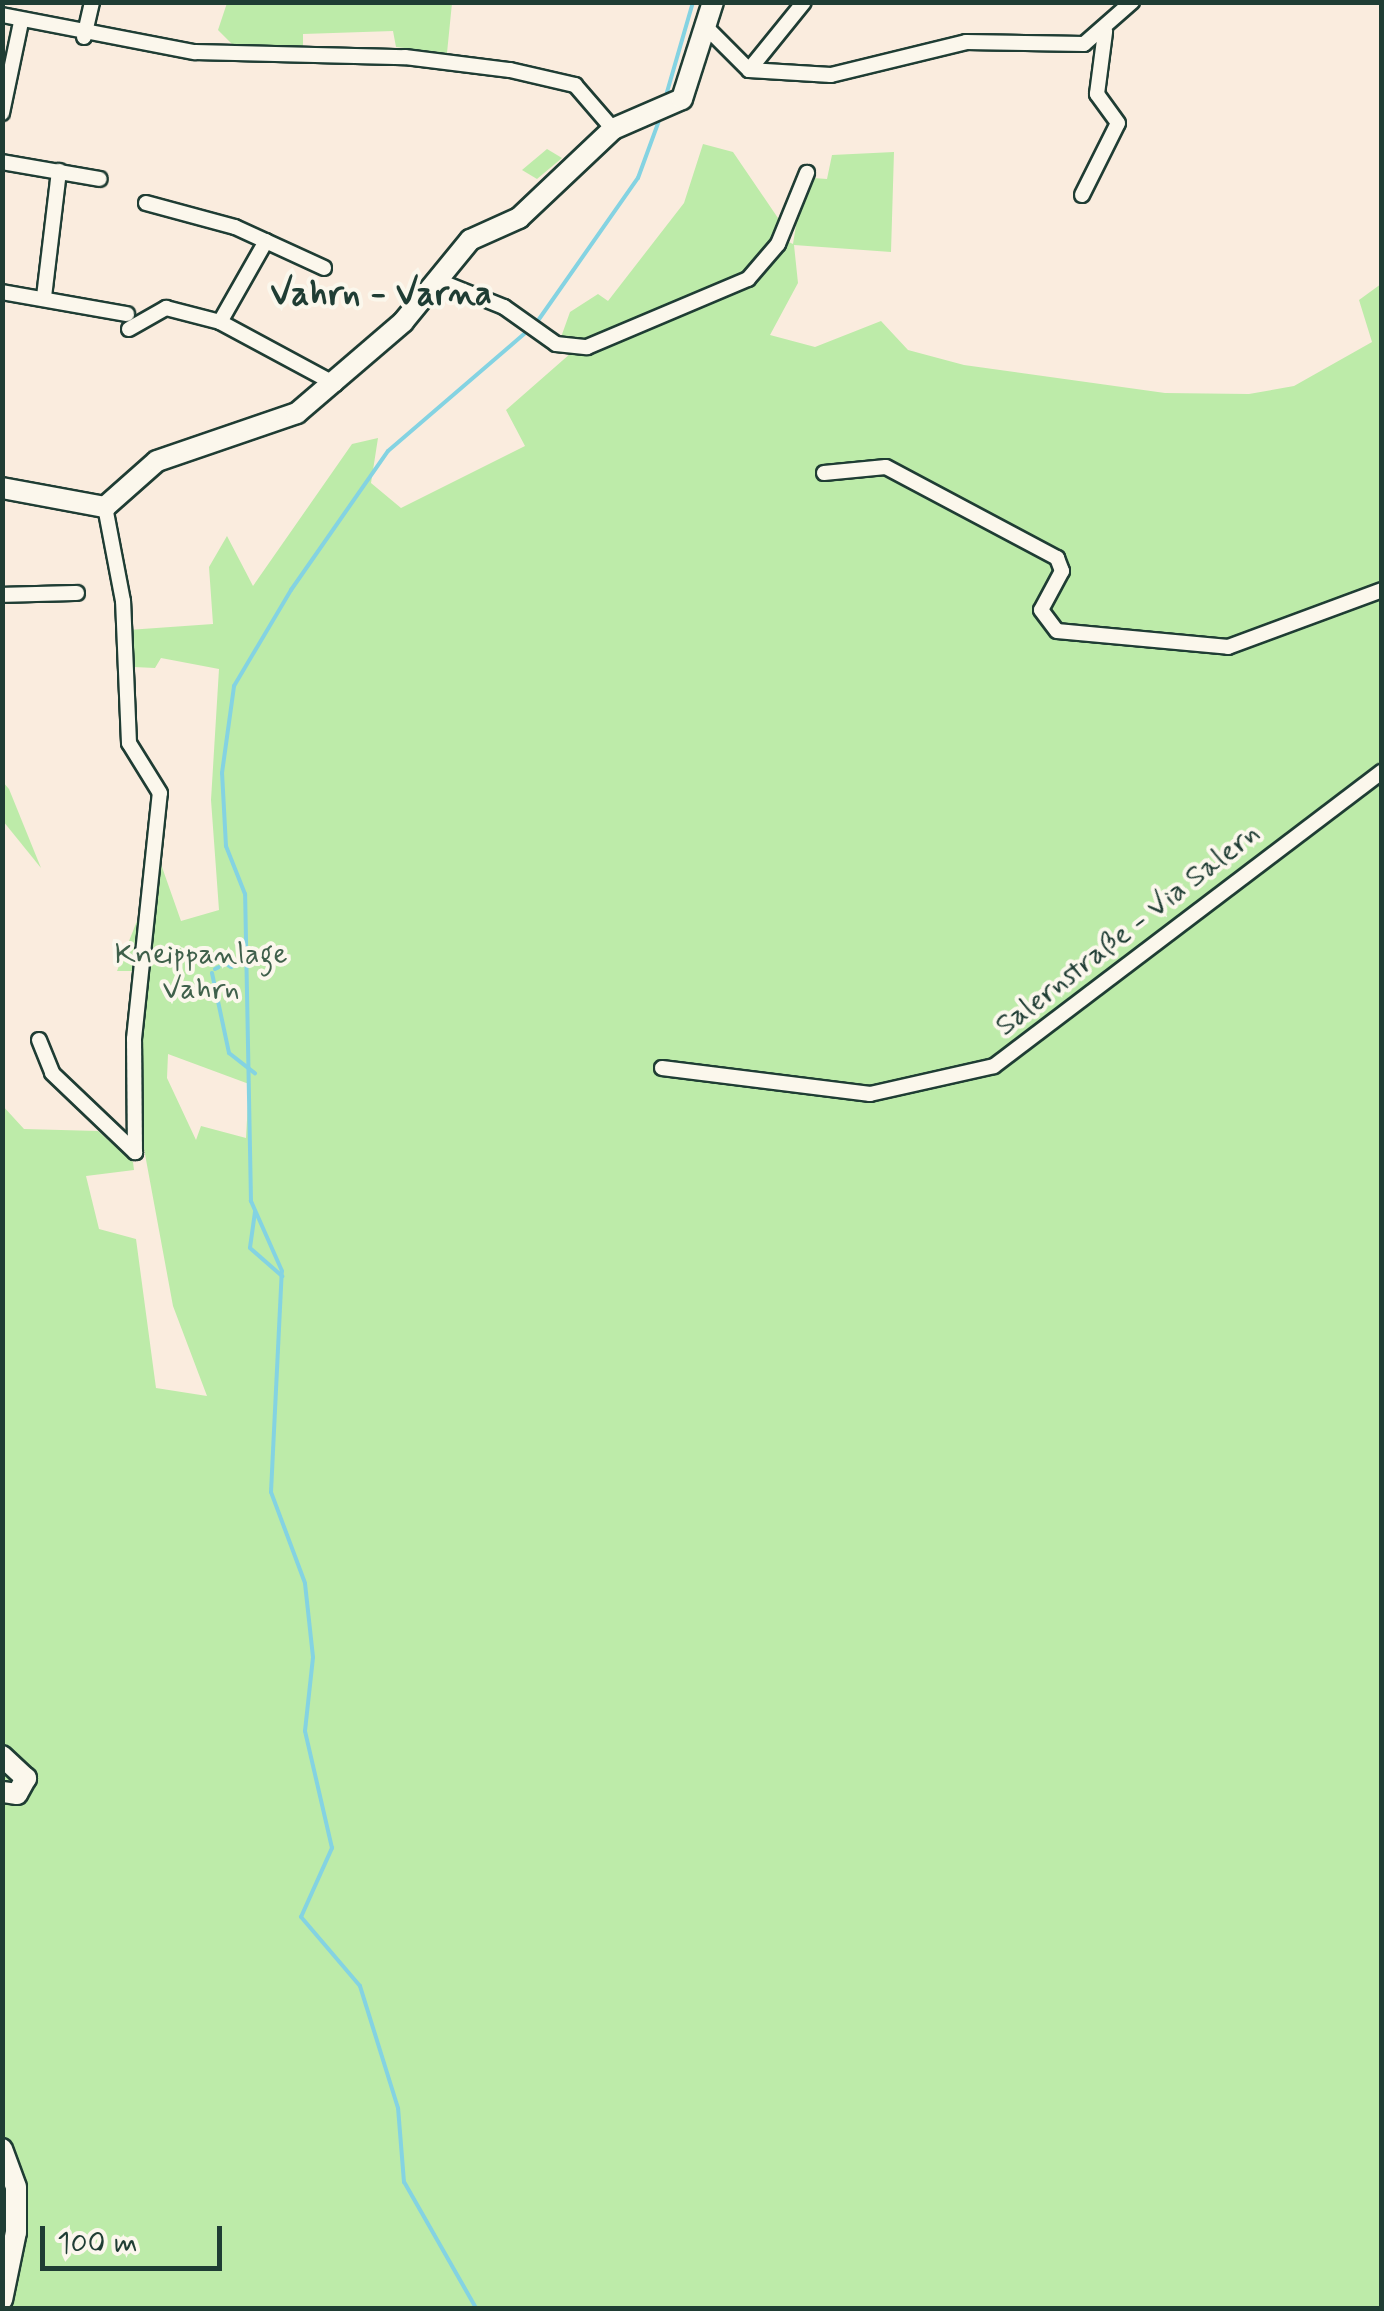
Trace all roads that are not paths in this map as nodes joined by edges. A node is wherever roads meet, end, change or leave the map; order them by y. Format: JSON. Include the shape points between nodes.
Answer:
{"nodes":[{"id":1,"x":92,"y":2,"type":"edge"},
{"id":2,"x":713,"y":2,"type":"edge"},
{"id":3,"x":804,"y":2,"type":"edge"},
{"id":4,"x":1132,"y":2,"type":"edge"},
{"id":5,"x":2,"y":15,"type":"edge"},
{"id":6,"x":21,"y":22,"type":"junction"},
{"id":7,"x":705,"y":26,"type":"junction"},
{"id":8,"x":1105,"y":32,"type":"junction"},
{"id":9,"x":84,"y":37,"type":"junction"},
{"id":10,"x":1084,"y":44,"type":"junction"},
{"id":11,"x":1102,"y":56,"type":"junction"},
{"id":12,"x":749,"y":70,"type":"junction"},
{"id":13,"x":2,"y":114,"type":"edge"},
{"id":14,"x":613,"y":129,"type":"junction"},
{"id":15,"x":2,"y":162,"type":"edge"},
{"id":16,"x":59,"y":171,"type":"junction"},
{"id":17,"x":807,"y":173,"type":"dead end"},
{"id":18,"x":100,"y":179,"type":"dead end"},
{"id":19,"x":1082,"y":194,"type":"dead end"},
{"id":20,"x":146,"y":202,"type":"dead end"},
{"id":21,"x":266,"y":240,"type":"junction"},
{"id":22,"x":324,"y":268,"type":"dead end"},
{"id":23,"x":439,"y":281,"type":"junction"},
{"id":24,"x":2,"y":292,"type":"edge"},
{"id":25,"x":44,"y":298,"type":"junction"},
{"id":26,"x":220,"y":322,"type":"junction"},
{"id":27,"x":335,"y":384,"type":"junction"},
{"id":28,"x":824,"y":473,"type":"dead end"},
{"id":29,"x":2,"y":488,"type":"edge"},
{"id":30,"x":106,"y":507,"type":"junction"},
{"id":31,"x":1382,"y":590,"type":"edge"},
{"id":32,"x":76,"y":593,"type":"dead end"},
{"id":33,"x":2,"y":594,"type":"edge"},
{"id":34,"x":1382,"y":772,"type":"edge"},
{"id":35,"x":39,"y":1040,"type":"dead end"},
{"id":36,"x":662,"y":1068,"type":"dead end"},
{"id":37,"x":2,"y":1756,"type":"edge"},
{"id":38,"x":2,"y":1792,"type":"edge"},
{"id":39,"x":2,"y":2150,"type":"edge"},
{"id":40,"x":2,"y":2300,"type":"edge"}],
"edges":[{"from":1,"to":9,"type":"street"},
{"from":2,"to":7,"type":"street"},
{"from":3,"to":12,"type":"street"},
{"from":4,"to":8,"type":"street"},
{"from":5,"to":6,"type":"street"},
{"from":6,"to":9,"type":"street"},
{"from":6,"to":13,"type":"street"},
{"from":7,"to":12,"type":"street"},
{"from":7,"to":14,"type":"street","via":[[682,99]]},
{"from":8,"to":10,"type":"street"},
{"from":8,"to":11,"type":"street"},
{"from":9,"to":14,"type":"street","via":[[510,70],[575,85]]},
{"from":10,"to":11,"type":"street"},
{"from":10,"to":12,"type":"street","via":[[966,42],[831,76]]},
{"from":11,"to":19,"type":"street","via":[[1097,94],[1118,123]]},
{"from":14,"to":23,"type":"street","via":[[519,218],[454,254]]},
{"from":15,"to":16,"type":"street"},
{"from":16,"to":18,"type":"street"},
{"from":16,"to":25,"type":"street"},
{"from":17,"to":23,"type":"street","via":[[778,244],[748,278],[587,346],[540,334]]},
{"from":20,"to":21,"type":"street"},
{"from":21,"to":22,"type":"street"},
{"from":21,"to":26,"type":"street"},
{"from":23,"to":27,"type":"street"},
{"from":24,"to":25,"type":"street"},
{"from":25,"to":26,"type":"street","via":[[128,322],[166,308]]},
{"from":26,"to":27,"type":"street"},
{"from":27,"to":30,"type":"street","via":[[282,422],[157,460]]},
{"from":28,"to":31,"type":"street","via":[[886,468],[1058,558],[1062,571],[1041,610],[1056,631],[1228,647]]},
{"from":29,"to":30,"type":"street"},
{"from":30,"to":35,"type":"street","via":[[123,601],[129,743],[160,793],[134,1038],[135,1152],[52,1073]]},
{"from":32,"to":33,"type":"street"},
{"from":34,"to":36,"type":"street","name":"Salernstraße - Via Salern","via":[[1141,950],[1030,1046],[960,1079],[889,1094],[798,1089]]},
{"from":37,"to":38,"type":"street","via":[[26,1778],[18,1794]]},
{"from":39,"to":40,"type":"street","via":[[16,2217]]}]}
